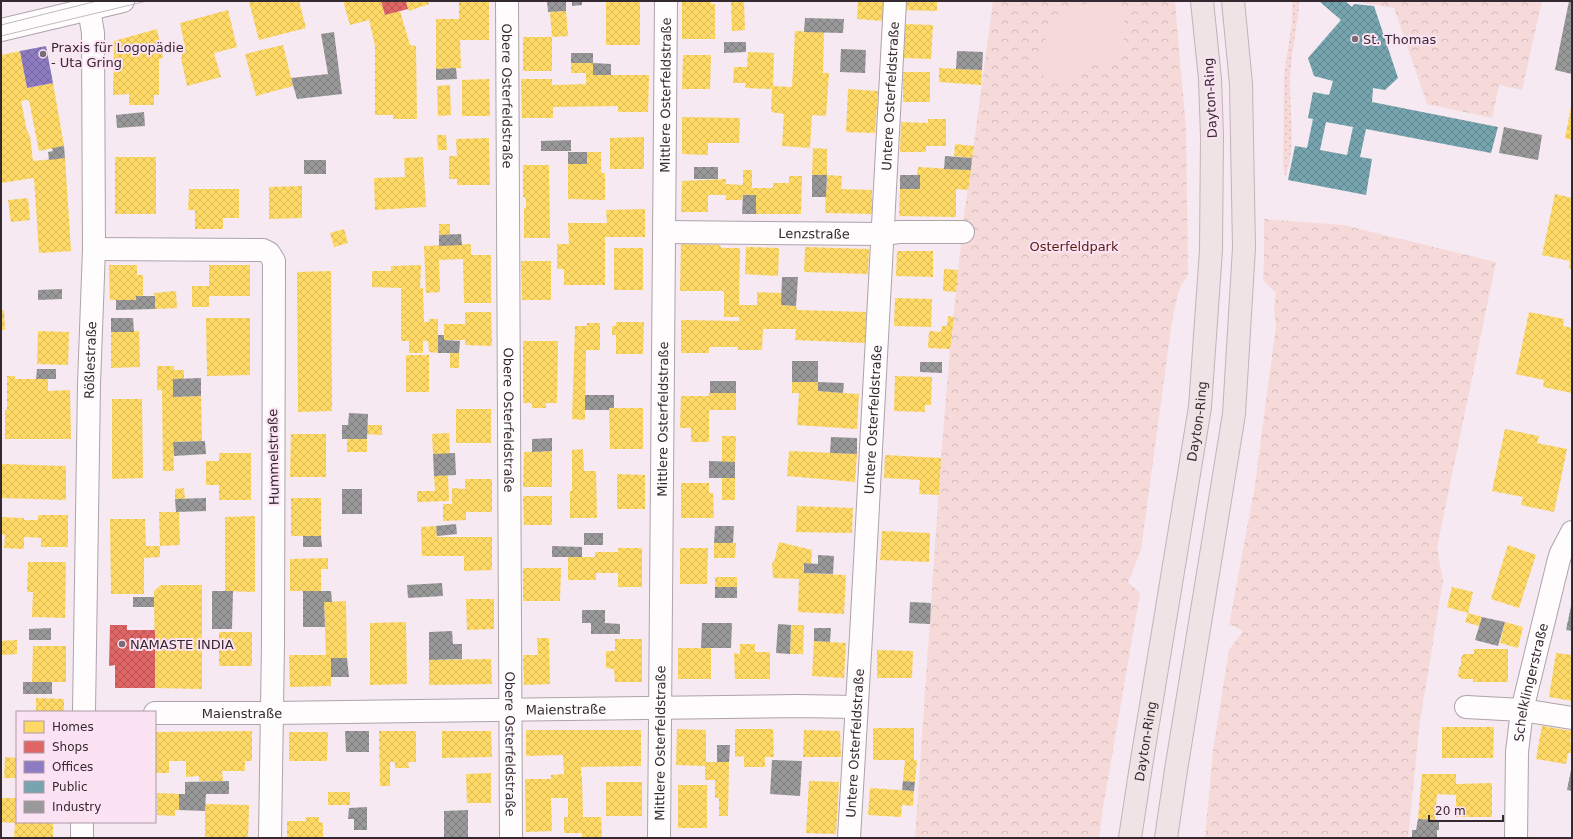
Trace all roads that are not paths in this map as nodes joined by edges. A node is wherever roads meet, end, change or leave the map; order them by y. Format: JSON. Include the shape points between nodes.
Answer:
{"nodes":[{"id":1,"x":123,"y":1,"type":"edge"},
{"id":2,"x":507,"y":1,"type":"edge"},
{"id":3,"x":666,"y":1,"type":"edge"},
{"id":4,"x":895,"y":1,"type":"edge"},
{"id":5,"x":1202,"y":1,"type":"edge"},
{"id":6,"x":1233,"y":1,"type":"edge"},
{"id":7,"x":89,"y":9,"type":"junction"},
{"id":8,"x":1,"y":30,"type":"edge"},
{"id":9,"x":665,"y":232,"type":"junction"},
{"id":10,"x":963,"y":232,"type":"dead end"},
{"id":11,"x":882,"y":234,"type":"junction"},
{"id":12,"x":94,"y":249,"type":"junction"},
{"id":13,"x":1572,"y":532,"type":"edge"},
{"id":14,"x":856,"y":706,"type":"junction"},
{"id":15,"x":1466,"y":706,"type":"dead end"},
{"id":16,"x":659,"y":708,"type":"junction"},
{"id":17,"x":1522,"y":710,"type":"junction"},
{"id":18,"x":84,"y":711,"type":"edge"},
{"id":19,"x":511,"y":711,"type":"junction"},
{"id":20,"x":156,"y":713,"type":"edge"},
{"id":21,"x":272,"y":713,"type":"junction"},
{"id":22,"x":1572,"y":718,"type":"edge"},
{"id":23,"x":82,"y":823,"type":"edge"},
{"id":24,"x":82,"y":838,"type":"edge"},
{"id":25,"x":270,"y":838,"type":"edge"},
{"id":26,"x":512,"y":838,"type":"edge"},
{"id":27,"x":659,"y":838,"type":"edge"},
{"id":28,"x":849,"y":838,"type":"edge"},
{"id":29,"x":1130,"y":838,"type":"edge"},
{"id":30,"x":1166,"y":838,"type":"edge"},
{"id":31,"x":1516,"y":838,"type":"edge"}],
"edges":[{"from":1,"to":7,"type":"street"},
{"from":2,"to":19,"type":"street","name":"Obere Osterfeldstraße"},
{"from":3,"to":9,"type":"street","name":"Mittlere Osterfeldstraße"},
{"from":4,"to":11,"type":"street","name":"Untere Osterfeldstraße"},
{"from":5,"to":29,"type":"highway","name":"Dayton-Ring","via":[[1210,79],[1212,136],[1211,250],[1200,407]]},
{"from":6,"to":30,"type":"highway","via":[[1241,84],[1244,248],[1234,414]]},
{"from":7,"to":8,"type":"street"},
{"from":7,"to":12,"type":"street","name":"Rößlestraße","via":[[93,33]]},
{"from":9,"to":11,"type":"street","name":"Lenzstraße"},
{"from":9,"to":16,"type":"street","name":"Mittlere Osterfeldstraße"},
{"from":10,"to":11,"type":"street","name":"Lenzstraße"},
{"from":11,"to":14,"type":"street","name":"Untere Osterfeldstraße"},
{"from":12,"to":18,"type":"street","name":"Rößlestraße"},
{"from":12,"to":21,"type":"street","name":"Hummelstraße","via":[[263,250],[269,253],[274,261]]},
{"from":13,"to":17,"type":"street","name":"Schelklingerstraße","via":[[1559,559]]},
{"from":14,"to":16,"type":"street","name":"Maienstraße"},
{"from":14,"to":28,"type":"street","name":"Untere Osterfeldstraße"},
{"from":15,"to":17,"type":"street"},
{"from":16,"to":19,"type":"street","name":"Maienstraße"},
{"from":16,"to":27,"type":"street","name":"Mittlere Osterfeldstraße"},
{"from":17,"to":22,"type":"street"},
{"from":17,"to":31,"type":"street","name":"Schelklingerstraße","via":[[1517,752]]},
{"from":19,"to":21,"type":"street","name":"Maienstraße"},
{"from":19,"to":26,"type":"street","name":"Obere Osterfeldstraße"},
{"from":20,"to":21,"type":"street","name":"Maienstraße"},
{"from":21,"to":25,"type":"street","name":"Hummelstraße"},
{"from":23,"to":24,"type":"street"}]}
